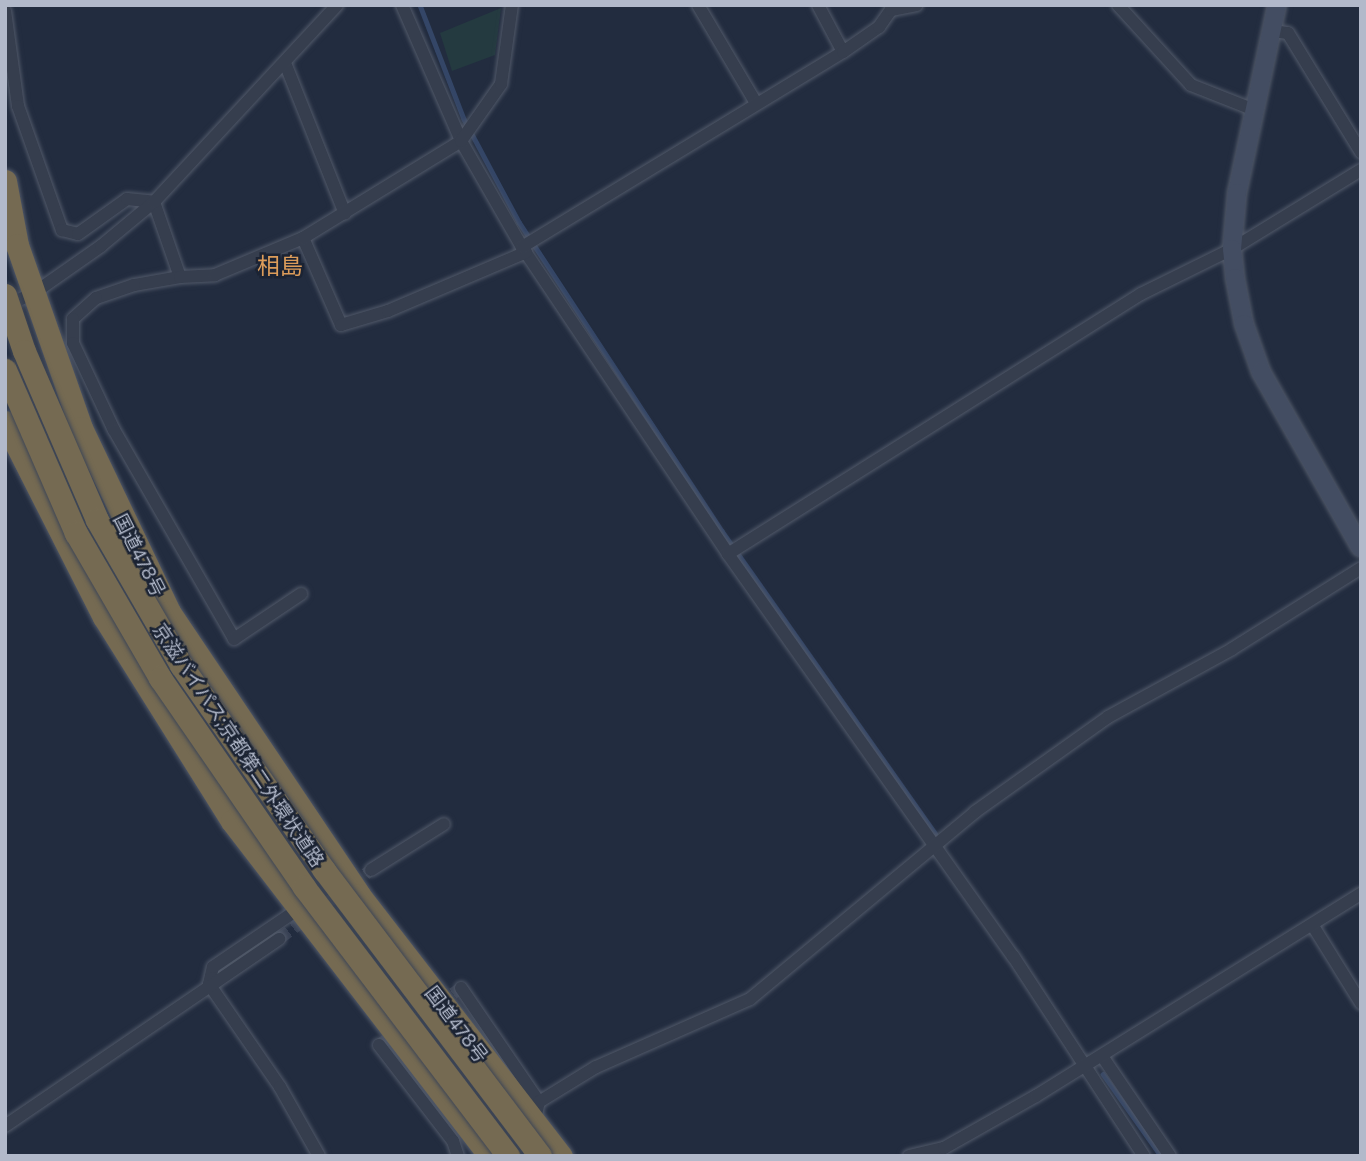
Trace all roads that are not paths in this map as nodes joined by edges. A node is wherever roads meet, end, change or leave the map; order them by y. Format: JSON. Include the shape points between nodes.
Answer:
{"nodes":[{"id":1,"x":337,"y":5,"type":"edge"},
{"id":2,"x":402,"y":5,"type":"edge"},
{"id":3,"x":512,"y":5,"type":"edge"},
{"id":4,"x":698,"y":5,"type":"edge"},
{"id":5,"x":818,"y":5,"type":"edge"},
{"id":6,"x":917,"y":5,"type":"edge"},
{"id":7,"x":1118,"y":5,"type":"edge"},
{"id":8,"x":1277,"y":5,"type":"edge"},
{"id":9,"x":5,"y":10,"type":"edge"},
{"id":10,"x":1273,"y":31,"type":"junction"},
{"id":11,"x":843,"y":52,"type":"junction"},
{"id":12,"x":285,"y":63,"type":"junction"},
{"id":13,"x":756,"y":103,"type":"junction"},
{"id":14,"x":1257,"y":111,"type":"junction"},
{"id":15,"x":461,"y":141,"type":"junction"},
{"id":16,"x":1361,"y":152,"type":"edge"},
{"id":17,"x":1361,"y":170,"type":"edge"},
{"id":18,"x":5,"y":181,"type":"edge"},
{"id":19,"x":154,"y":202,"type":"junction"},
{"id":20,"x":345,"y":214,"type":"junction"},
{"id":21,"x":303,"y":238,"type":"junction"},
{"id":22,"x":524,"y":249,"type":"junction"},
{"id":23,"x":1232,"y":249,"type":"junction"},
{"id":24,"x":180,"y":277,"type":"junction"},
{"id":25,"x":34,"y":293,"type":"junction"},
{"id":26,"x":5,"y":295,"type":"edge"},
{"id":27,"x":5,"y":306,"type":"edge"},
{"id":28,"x":5,"y":370,"type":"edge"},
{"id":29,"x":5,"y":422,"type":"edge"},
{"id":30,"x":1361,"y":548,"type":"edge"},
{"id":31,"x":728,"y":554,"type":"junction"},
{"id":32,"x":1361,"y":568,"type":"edge"},
{"id":33,"x":301,"y":594,"type":"dead end"},
{"id":34,"x":444,"y":824,"type":"dead end"},
{"id":35,"x":934,"y":849,"type":"junction"},
{"id":36,"x":371,"y":870,"type":"tunnel mouth"},
{"id":37,"x":1361,"y":894,"type":"edge"},
{"id":38,"x":297,"y":910,"type":"junction"},
{"id":39,"x":1313,"y":926,"type":"junction"},
{"id":40,"x":279,"y":939,"type":"tunnel mouth"},
{"id":41,"x":209,"y":984,"type":"junction"},
{"id":42,"x":461,"y":988,"type":"dead end"},
{"id":43,"x":1361,"y":1003,"type":"edge"},
{"id":44,"x":379,"y":1045,"type":"dead end"},
{"id":45,"x":1102,"y":1056,"type":"junction"},
{"id":46,"x":1084,"y":1068,"type":"junction"},
{"id":47,"x":536,"y":1113,"type":"junction"},
{"id":48,"x":5,"y":1126,"type":"edge"},
{"id":49,"x":319,"y":1156,"type":"edge"},
{"id":50,"x":458,"y":1156,"type":"edge"},
{"id":51,"x":490,"y":1156,"type":"edge"},
{"id":52,"x":508,"y":1156,"type":"edge"},
{"id":53,"x":540,"y":1156,"type":"edge"},
{"id":54,"x":561,"y":1156,"type":"edge"},
{"id":55,"x":909,"y":1156,"type":"edge"},
{"id":56,"x":1144,"y":1156,"type":"edge"},
{"id":57,"x":1170,"y":1156,"type":"edge"}],
"edges":[{"from":1,"to":12,"type":"street"},
{"from":2,"to":15,"type":"street"},
{"from":3,"to":15,"type":"street","via":[[501,84]]},
{"from":4,"to":13,"type":"street"},
{"from":5,"to":11,"type":"street"},
{"from":6,"to":11,"type":"street","via":[[891,10],[879,27]]},
{"from":7,"to":14,"type":"street","via":[[1191,85]]},
{"from":8,"to":10,"type":"street"},
{"from":9,"to":19,"type":"street","via":[[18,106],[62,230],[78,234],[127,199]]},
{"from":10,"to":14,"type":"street"},
{"from":10,"to":16,"type":"street","via":[[1287,33]]},
{"from":11,"to":13,"type":"street"},
{"from":12,"to":19,"type":"street"},
{"from":12,"to":20,"type":"street"},
{"from":13,"to":22,"type":"street"},
{"from":14,"to":23,"type":"street","via":[[1237,193]]},
{"from":15,"to":20,"type":"street"},
{"from":15,"to":22,"type":"street"},
{"from":17,"to":23,"type":"street"},
{"from":18,"to":25,"type":"highway","name":"国道478号","via":[[17,245]]},
{"from":19,"to":24,"type":"street"},
{"from":19,"to":25,"type":"street"},
{"from":20,"to":21,"type":"street"},
{"from":21,"to":22,"type":"street","via":[[341,325],[388,311]]},
{"from":21,"to":24,"type":"street","via":[[215,275]]},
{"from":22,"to":31,"type":"street"},
{"from":23,"to":30,"type":"street","via":[[1244,324],[1261,372]]},
{"from":23,"to":31,"type":"street","via":[[1141,294]]},
{"from":24,"to":33,"type":"street","via":[[96,298],[73,319],[73,343],[135,469],[234,639]]},
{"from":25,"to":27,"type":"street"},
{"from":25,"to":47,"type":"highway","name":"国道478号","via":[[106,486],[182,633],[359,895]]},
{"from":26,"to":53,"type":"highway","name":"京滋バイパス;京都第二外環状道路","bridge":true,"via":[[34,376],[97,520],[166,641],[324,870]]},
{"from":28,"to":52,"type":"highway","name":"京滋バイパス;京都第二外環状道路","bridge":true,"via":[[76,533],[160,678],[304,887]]},
{"from":29,"to":38,"type":"highway","via":[[147,692]]},
{"from":31,"to":35,"type":"street"},
{"from":32,"to":35,"type":"street","via":[[1232,649],[1108,717],[975,812]]},
{"from":34,"to":36,"type":"street"},
{"from":35,"to":46,"type":"street","via":[[1013,956]]},
{"from":35,"to":47,"type":"street","via":[[737,1008],[637,1046]]},
{"from":37,"to":39,"type":"street"},
{"from":38,"to":41,"type":"street","via":[[213,967]]},
{"from":38,"to":51,"type":"highway"},
{"from":39,"to":43,"type":"street"},
{"from":39,"to":45,"type":"street"},
{"from":40,"to":41,"type":"street"},
{"from":41,"to":48,"type":"street"},
{"from":41,"to":49,"type":"street"},
{"from":42,"to":47,"type":"street"},
{"from":44,"to":50,"type":"street","via":[[453,1141]]},
{"from":45,"to":46,"type":"street"},
{"from":45,"to":57,"type":"street"},
{"from":46,"to":55,"type":"street","via":[[944,1148]]},
{"from":46,"to":56,"type":"street"},
{"from":47,"to":54,"type":"highway","name":"国道478号"}]}
